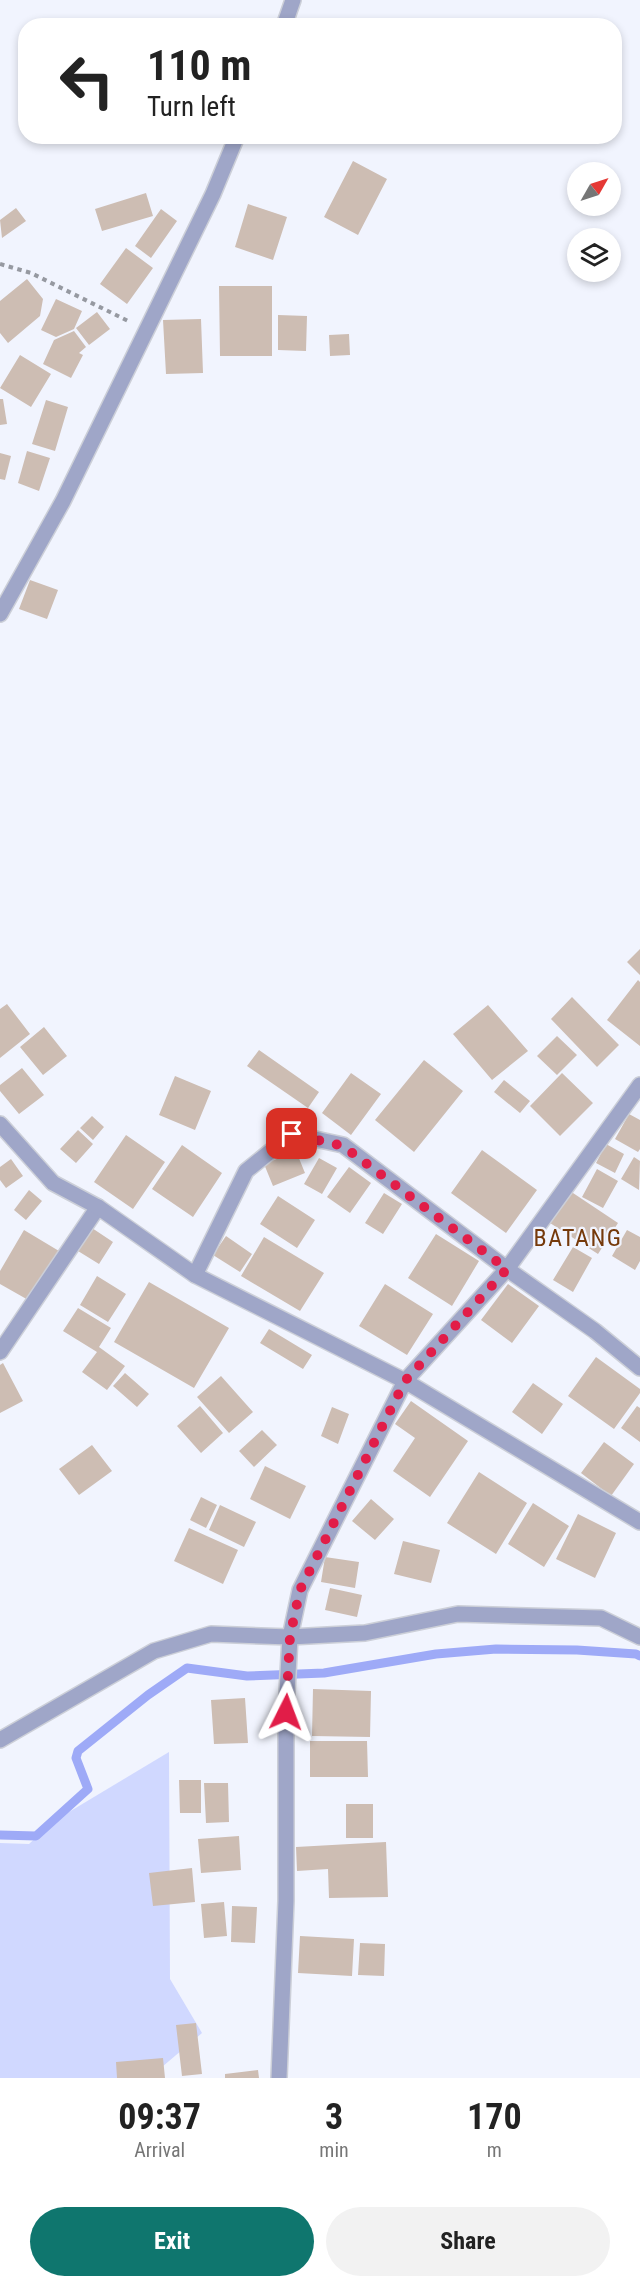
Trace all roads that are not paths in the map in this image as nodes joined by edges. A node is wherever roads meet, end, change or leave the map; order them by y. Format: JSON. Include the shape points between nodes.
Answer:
{"nodes":[{"id":1,"x":293,"y":0,"type":"edge"},
{"id":2,"x":287,"y":18,"type":"edge"},
{"id":3,"x":234,"y":144,"type":"edge"},
{"id":4,"x":0,"y":614,"type":"edge"},
{"id":5,"x":640,"y":1085,"type":"edge"},
{"id":6,"x":0,"y":1124,"type":"edge"},
{"id":7,"x":98,"y":1207,"type":"junction"},
{"id":8,"x":507,"y":1269,"type":"junction"},
{"id":9,"x":195,"y":1275,"type":"junction"},
{"id":10,"x":0,"y":1352,"type":"edge"},
{"id":11,"x":640,"y":1368,"type":"edge"},
{"id":12,"x":405,"y":1381,"type":"junction"},
{"id":13,"x":640,"y":1522,"type":"edge"},
{"id":14,"x":640,"y":1637,"type":"edge"},
{"id":15,"x":290,"y":1643,"type":"junction"},
{"id":16,"x":0,"y":1740,"type":"edge"},
{"id":17,"x":279,"y":2078,"type":"edge"}],
"edges":[{"from":1,"to":2,"type":"street"},
{"from":3,"to":4,"type":"street","via":[[63,501]]},
{"from":5,"to":8,"type":"street"},
{"from":6,"to":7,"type":"street","via":[[53,1183]]},
{"from":7,"to":9,"type":"street"},
{"from":7,"to":10,"type":"street"},
{"from":8,"to":9,"type":"street","via":[[343,1146],[292,1134],[246,1172]]},
{"from":8,"to":11,"type":"street"},
{"from":8,"to":12,"type":"street"},
{"from":9,"to":12,"type":"street"},
{"from":12,"to":13,"type":"street"},
{"from":12,"to":15,"type":"street","via":[[300,1590]]},
{"from":14,"to":15,"type":"street","via":[[601,1618],[458,1614]]},
{"from":15,"to":16,"type":"street","via":[[211,1634],[154,1652]]},
{"from":15,"to":17,"type":"street"}]}
